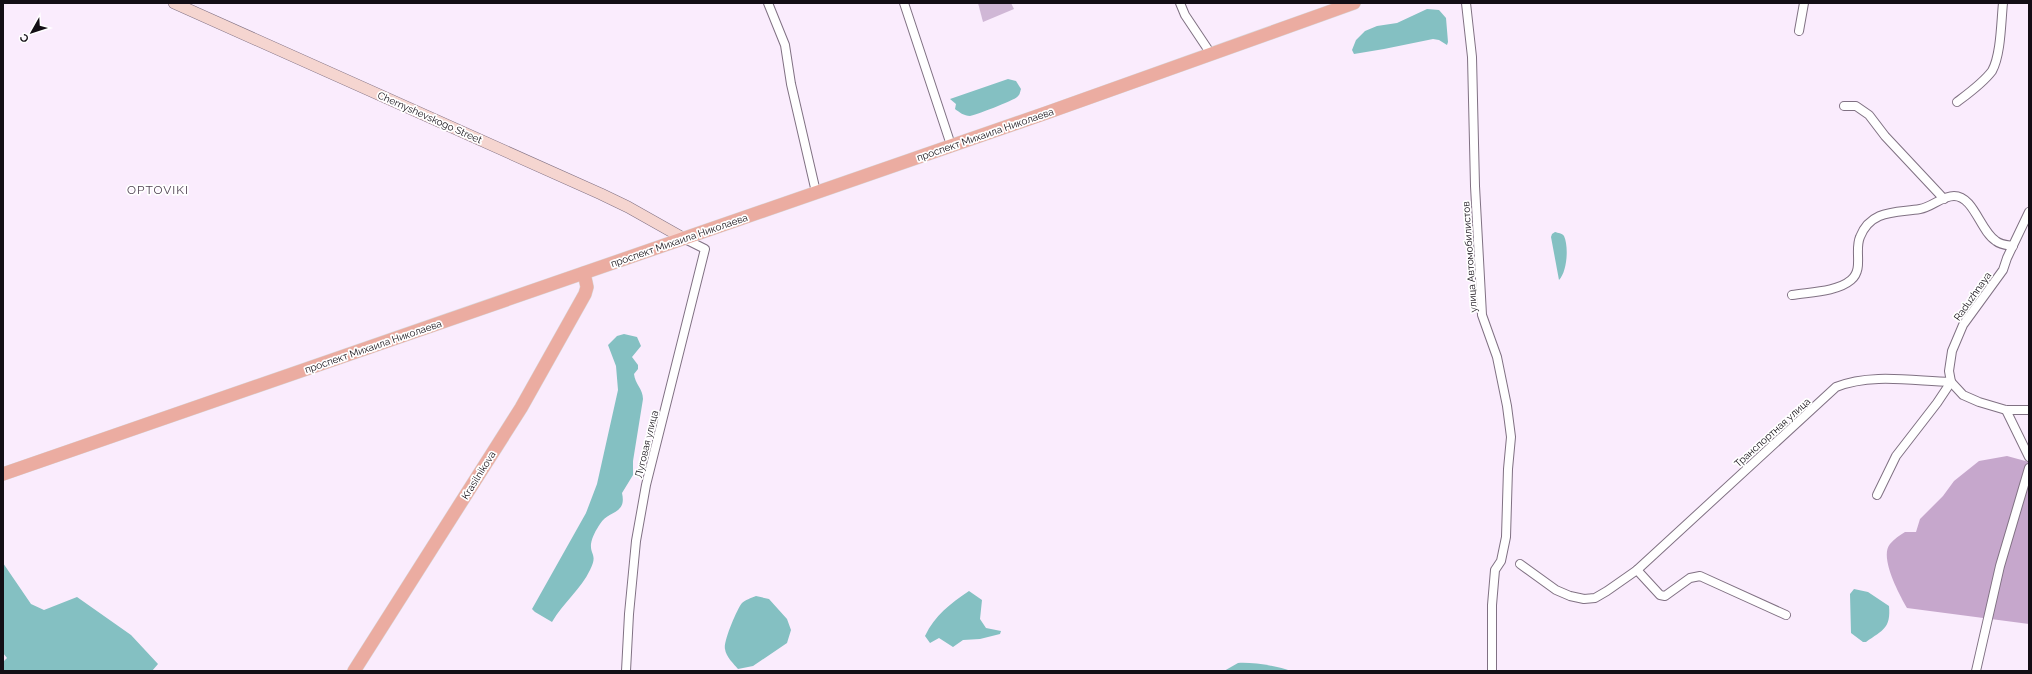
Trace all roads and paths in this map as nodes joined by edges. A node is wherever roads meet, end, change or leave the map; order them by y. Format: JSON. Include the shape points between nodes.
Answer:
{"nodes":[{"id":1,"x":174,"y":3,"type":"edge"},
{"id":2,"x":768,"y":3,"type":"edge"},
{"id":3,"x":904,"y":3,"type":"edge"},
{"id":4,"x":1180,"y":3,"type":"edge"},
{"id":5,"x":1354,"y":3,"type":"edge"},
{"id":6,"x":1466,"y":3,"type":"edge"},
{"id":7,"x":1804,"y":3,"type":"edge"},
{"id":8,"x":2003,"y":3,"type":"edge"},
{"id":9,"x":1798,"y":31,"type":"dead end"},
{"id":10,"x":1211,"y":54,"type":"junction"},
{"id":11,"x":1957,"y":102,"type":"dead end"},
{"id":12,"x":1844,"y":106,"type":"dead end"},
{"id":13,"x":951,"y":145,"type":"junction"},
{"id":14,"x":816,"y":192,"type":"junction"},
{"id":15,"x":1944,"y":199,"type":"junction"},
{"id":16,"x":2029,"y":212,"type":"edge"},
{"id":17,"x":683,"y":238,"type":"junction"},
{"id":18,"x":2013,"y":246,"type":"junction"},
{"id":19,"x":584,"y":273,"type":"junction"},
{"id":20,"x":1792,"y":295,"type":"dead end"},
{"id":21,"x":1950,"y":382,"type":"junction"},
{"id":22,"x":2006,"y":410,"type":"junction"},
{"id":23,"x":2029,"y":410,"type":"edge"},
{"id":24,"x":2029,"y":457,"type":"edge"},
{"id":25,"x":2029,"y":468,"type":"edge"},
{"id":26,"x":3,"y":474,"type":"edge"},
{"id":27,"x":1877,"y":495,"type":"dead end"},
{"id":28,"x":1520,"y":564,"type":"dead end"},
{"id":29,"x":1637,"y":570,"type":"junction"},
{"id":30,"x":1786,"y":616,"type":"dead end"},
{"id":31,"x":354,"y":671,"type":"edge"},
{"id":32,"x":626,"y":671,"type":"edge"},
{"id":33,"x":1492,"y":671,"type":"edge"},
{"id":34,"x":1976,"y":671,"type":"edge"}],
"edges":[{"from":1,"to":17,"type":"main road","name":"Chernyshevskogo Street","via":[[601,194]]},
{"from":2,"to":14,"type":"street","via":[[785,45],[791,84]]},
{"from":3,"to":13,"type":"street"},
{"from":4,"to":10,"type":"street"},
{"from":5,"to":10,"type":"main road","name":"проспект Михаила Николаева"},
{"from":6,"to":33,"type":"street","name":"улица Автомобилистов","via":[[1472,57],[1475,199],[1482,315],[1497,358],[1511,437],[1506,537],[1501,561],[1495,570],[1492,605]]},
{"from":7,"to":9,"type":"street"},
{"from":8,"to":11,"type":"street","via":[[1997,57],[1992,69],[1985,79]]},
{"from":10,"to":13,"type":"main road","name":"проспект Михаила Николаева"},
{"from":12,"to":15,"type":"street","via":[[1856,106],[1869,115],[1885,136]]},
{"from":13,"to":14,"type":"main road","name":"проспект Михаила Николаева"},
{"from":14,"to":17,"type":"main road","name":"проспект Михаила Николаева"},
{"from":15,"to":18,"type":"street","via":[[1953,196],[1968,201],[1996,242]]},
{"from":15,"to":20,"type":"street","via":[[1920,209],[1895,211],[1873,220],[1860,237],[1858,268],[1851,280],[1835,287]]},
{"from":16,"to":18,"type":"street","name":"Raduzhnaya"},
{"from":17,"to":19,"type":"main road","name":"проспект Михаила Николаева"},
{"from":17,"to":32,"type":"street","name":"Луговая улица","via":[[705,249],[646,485],[636,541]]},
{"from":18,"to":21,"type":"street","name":"Raduzhnaya","via":[[2003,270],[1963,326],[1952,351]]},
{"from":19,"to":26,"type":"main road","name":"проспект Михаила Николаева"},
{"from":19,"to":31,"type":"main road","name":"Krasilnikova","via":[[587,287],[584,294],[521,408]]},
{"from":21,"to":22,"type":"street","via":[[1963,395]]},
{"from":21,"to":27,"type":"street","via":[[1896,456]]},
{"from":21,"to":29,"type":"street","name":"Транспортная улица","via":[[1868,379],[1836,387]]},
{"from":22,"to":23,"type":"street"},
{"from":22,"to":24,"type":"street"},
{"from":25,"to":34,"type":"street","via":[[2000,566]]},
{"from":28,"to":29,"type":"street","name":"Транспортная улица","via":[[1556,590],[1584,599],[1595,598]]},
{"from":29,"to":30,"type":"street","via":[[1660,595],[1665,596],[1690,578],[1700,576]]}]}
